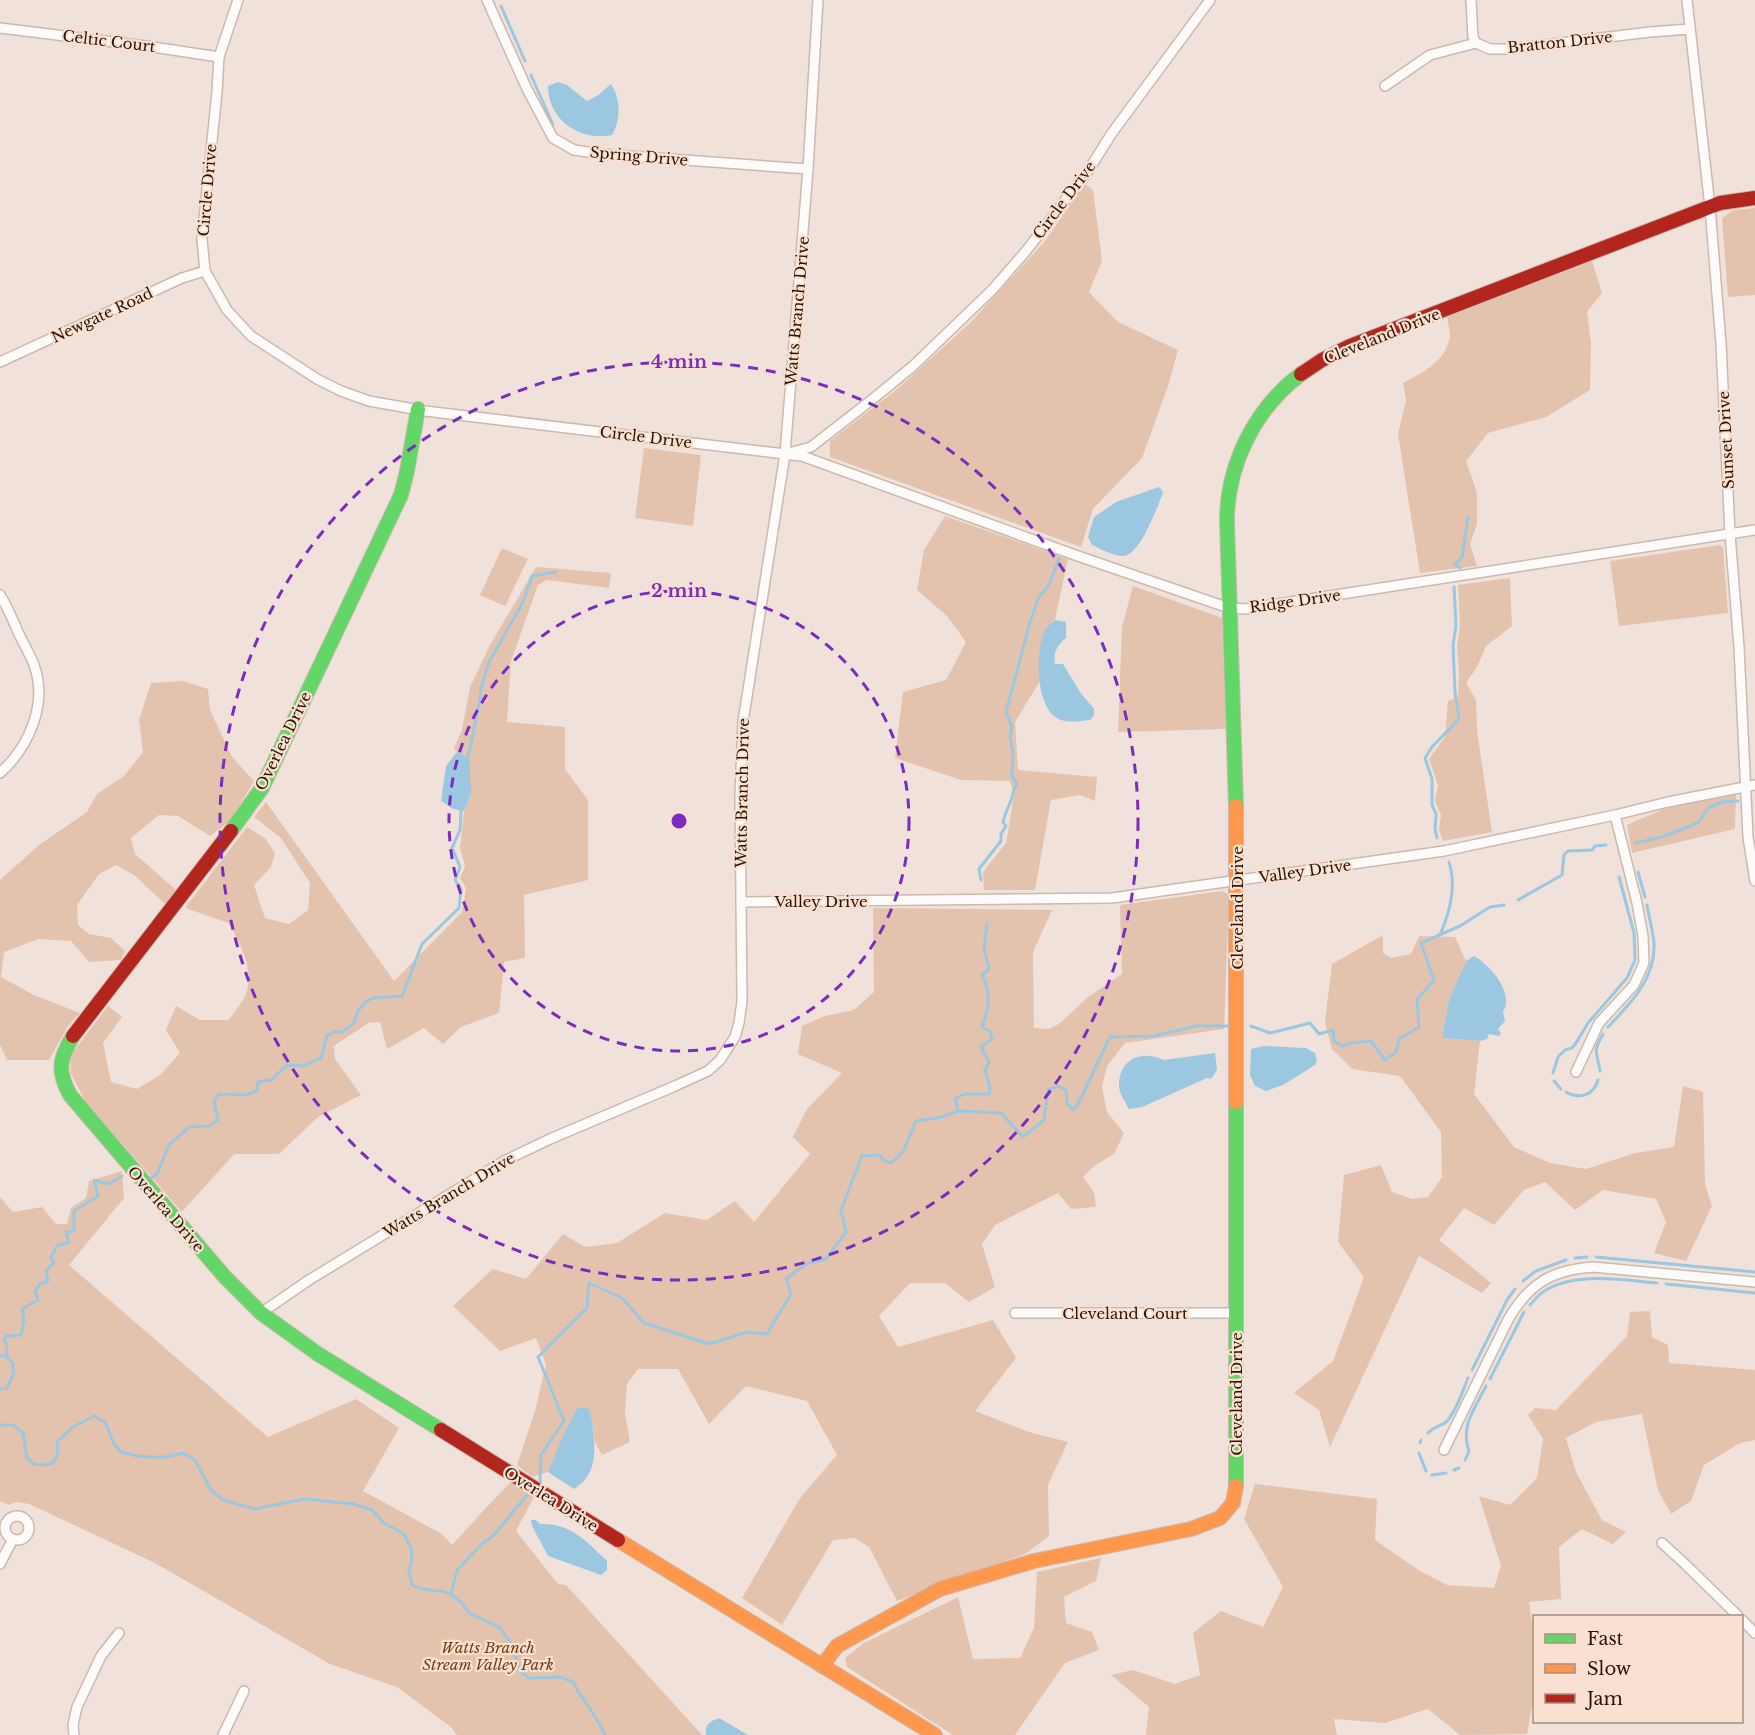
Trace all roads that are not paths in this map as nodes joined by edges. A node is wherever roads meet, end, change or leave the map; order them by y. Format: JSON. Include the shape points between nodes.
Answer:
{"nodes":[{"id":1,"x":238,"y":0,"type":"edge"},
{"id":2,"x":487,"y":0,"type":"edge"},
{"id":3,"x":818,"y":0,"type":"edge"},
{"id":4,"x":1210,"y":0,"type":"edge"},
{"id":5,"x":1471,"y":0,"type":"edge"},
{"id":6,"x":1687,"y":0,"type":"edge"},
{"id":7,"x":0,"y":28,"type":"edge"},
{"id":8,"x":1690,"y":29,"type":"junction"},
{"id":9,"x":1476,"y":43,"type":"junction"},
{"id":10,"x":219,"y":57,"type":"junction"},
{"id":11,"x":1385,"y":86,"type":"dead end"},
{"id":12,"x":808,"y":169,"type":"junction"},
{"id":13,"x":1755,"y":198,"type":"edge"},
{"id":14,"x":1710,"y":207,"type":"junction"},
{"id":15,"x":205,"y":271,"type":"junction"},
{"id":16,"x":0,"y":362,"type":"edge"},
{"id":17,"x":418,"y":409,"type":"junction"},
{"id":18,"x":785,"y":454,"type":"junction"},
{"id":19,"x":1755,"y":530,"type":"edge"},
{"id":20,"x":1730,"y":534,"type":"junction"},
{"id":21,"x":0,"y":595,"type":"edge"},
{"id":22,"x":1229,"y":608,"type":"junction"},
{"id":23,"x":0,"y":773,"type":"edge"},
{"id":24,"x":1750,"y":786,"type":"edge"},
{"id":25,"x":1615,"y":815,"type":"junction"},
{"id":26,"x":1237,"y":881,"type":"junction"},
{"id":27,"x":1755,"y":881,"type":"edge"},
{"id":28,"x":741,"y":902,"type":"junction"},
{"id":29,"x":1576,"y":1072,"type":"dead end"},
{"id":30,"x":1755,"y":1282,"type":"edge"},
{"id":31,"x":261,"y":1313,"type":"junction"},
{"id":32,"x":1014,"y":1313,"type":"dead end"},
{"id":33,"x":1235,"y":1313,"type":"junction"},
{"id":34,"x":1444,"y":1450,"type":"dead end"},
{"id":35,"x":13,"y":1539,"type":"dead end"},
{"id":36,"x":1662,"y":1543,"type":"dead end"},
{"id":37,"x":0,"y":1564,"type":"edge"},
{"id":38,"x":1736,"y":1615,"type":"edge"},
{"id":39,"x":1743,"y":1621,"type":"edge"},
{"id":40,"x":119,"y":1633,"type":"dead end"},
{"id":41,"x":1755,"y":1633,"type":"edge"},
{"id":42,"x":822,"y":1666,"type":"junction"},
{"id":43,"x":244,"y":1691,"type":"dead end"},
{"id":44,"x":74,"y":1735,"type":"edge"},
{"id":45,"x":223,"y":1735,"type":"edge"},
{"id":46,"x":935,"y":1735,"type":"edge"}],
"edges":[{"from":1,"to":10,"type":"street","name":"Circle Drive"},
{"from":2,"to":12,"type":"street","name":"Spring Drive","via":[[553,138],[573,150]]},
{"from":3,"to":12,"type":"street","name":"Watts Branch Drive"},
{"from":4,"to":18,"type":"street","name":"Circle Drive","via":[[1088,171],[993,289],[874,398],[811,447]]},
{"from":5,"to":9,"type":"street"},
{"from":6,"to":8,"type":"street","name":"Sunset Drive"},
{"from":7,"to":10,"type":"street","name":"Celtic Court"},
{"from":8,"to":9,"type":"street","name":"Bratton Drive","via":[[1510,49],[1490,49]]},
{"from":8,"to":14,"type":"street","name":"Sunset Drive"},
{"from":9,"to":11,"type":"street","via":[[1430,56]]},
{"from":10,"to":15,"type":"street","name":"Circle Drive","via":[[202,239]]},
{"from":12,"to":18,"type":"street","name":"Watts Branch Drive"},
{"from":13,"to":14,"type":"street","name":"Cleveland Drive"},
{"from":14,"to":20,"type":"street","name":"Sunset Drive"},
{"from":14,"to":22,"type":"street","name":"Cleveland Drive","via":[[1350,346],[1297,375],[1258,419],[1243,446],[1230,484]]},
{"from":15,"to":16,"type":"street","name":"Newgate Road","via":[[172,282]]},
{"from":15,"to":17,"type":"street","name":"Circle Drive","via":[[227,310],[252,336],[317,379],[369,401]]},
{"from":17,"to":18,"type":"street","name":"Circle Drive"},
{"from":17,"to":31,"type":"street","name":"Overlea Drive","via":[[401,495],[262,788],[74,1034],[60,1067],[77,1106],[224,1276]]},
{"from":18,"to":22,"type":"street","name":"Ridge Drive","via":[[802,456]]},
{"from":18,"to":28,"type":"street","name":"Watts Branch Drive","via":[[742,722]]},
{"from":19,"to":20,"type":"street","name":"Ridge Drive"},
{"from":20,"to":22,"type":"street","name":"Ridge Drive","via":[[1245,609]]},
{"from":20,"to":24,"type":"street","name":"Sunset Drive"},
{"from":21,"to":23,"type":"street","via":[[35,667],[38,693],[28,739],[13,762]]},
{"from":22,"to":26,"type":"street","name":"Cleveland Drive"},
{"from":24,"to":25,"type":"street","name":"Valley Drive"},
{"from":24,"to":27,"type":"street","name":"Sunset Drive","via":[[1748,837]]},
{"from":25,"to":26,"type":"street","name":"Valley Drive","via":[[1444,851]]},
{"from":25,"to":29,"type":"street","via":[[1637,903],[1644,963],[1634,985],[1599,1023]]},
{"from":26,"to":28,"type":"street","name":"Valley Drive","via":[[1112,898]]},
{"from":26,"to":33,"type":"street","name":"Cleveland Drive"},
{"from":28,"to":31,"type":"street","name":"Watts Branch Drive","via":[[739,1023],[727,1051],[708,1071],[504,1161]]},
{"from":30,"to":34,"type":"street","via":[[1593,1267],[1574,1269],[1541,1281],[1509,1318]]},
{"from":31,"to":42,"type":"street","name":"Overlea Drive","via":[[318,1354]]},
{"from":32,"to":33,"type":"street","name":"Cleveland Court"},
{"from":33,"to":42,"type":"street","name":"Cleveland Drive","via":[[1236,1490],[1233,1503],[1220,1518],[1191,1529],[1034,1561],[940,1589],[837,1646]]},
{"from":35,"to":37,"type":"street"},
{"from":36,"to":38,"type":"street"},
{"from":39,"to":41,"type":"street"},
{"from":40,"to":44,"type":"street","via":[[101,1656],[77,1707]]},
{"from":42,"to":46,"type":"street","name":"Overlea Drive"},
{"from":43,"to":45,"type":"street"}]}
